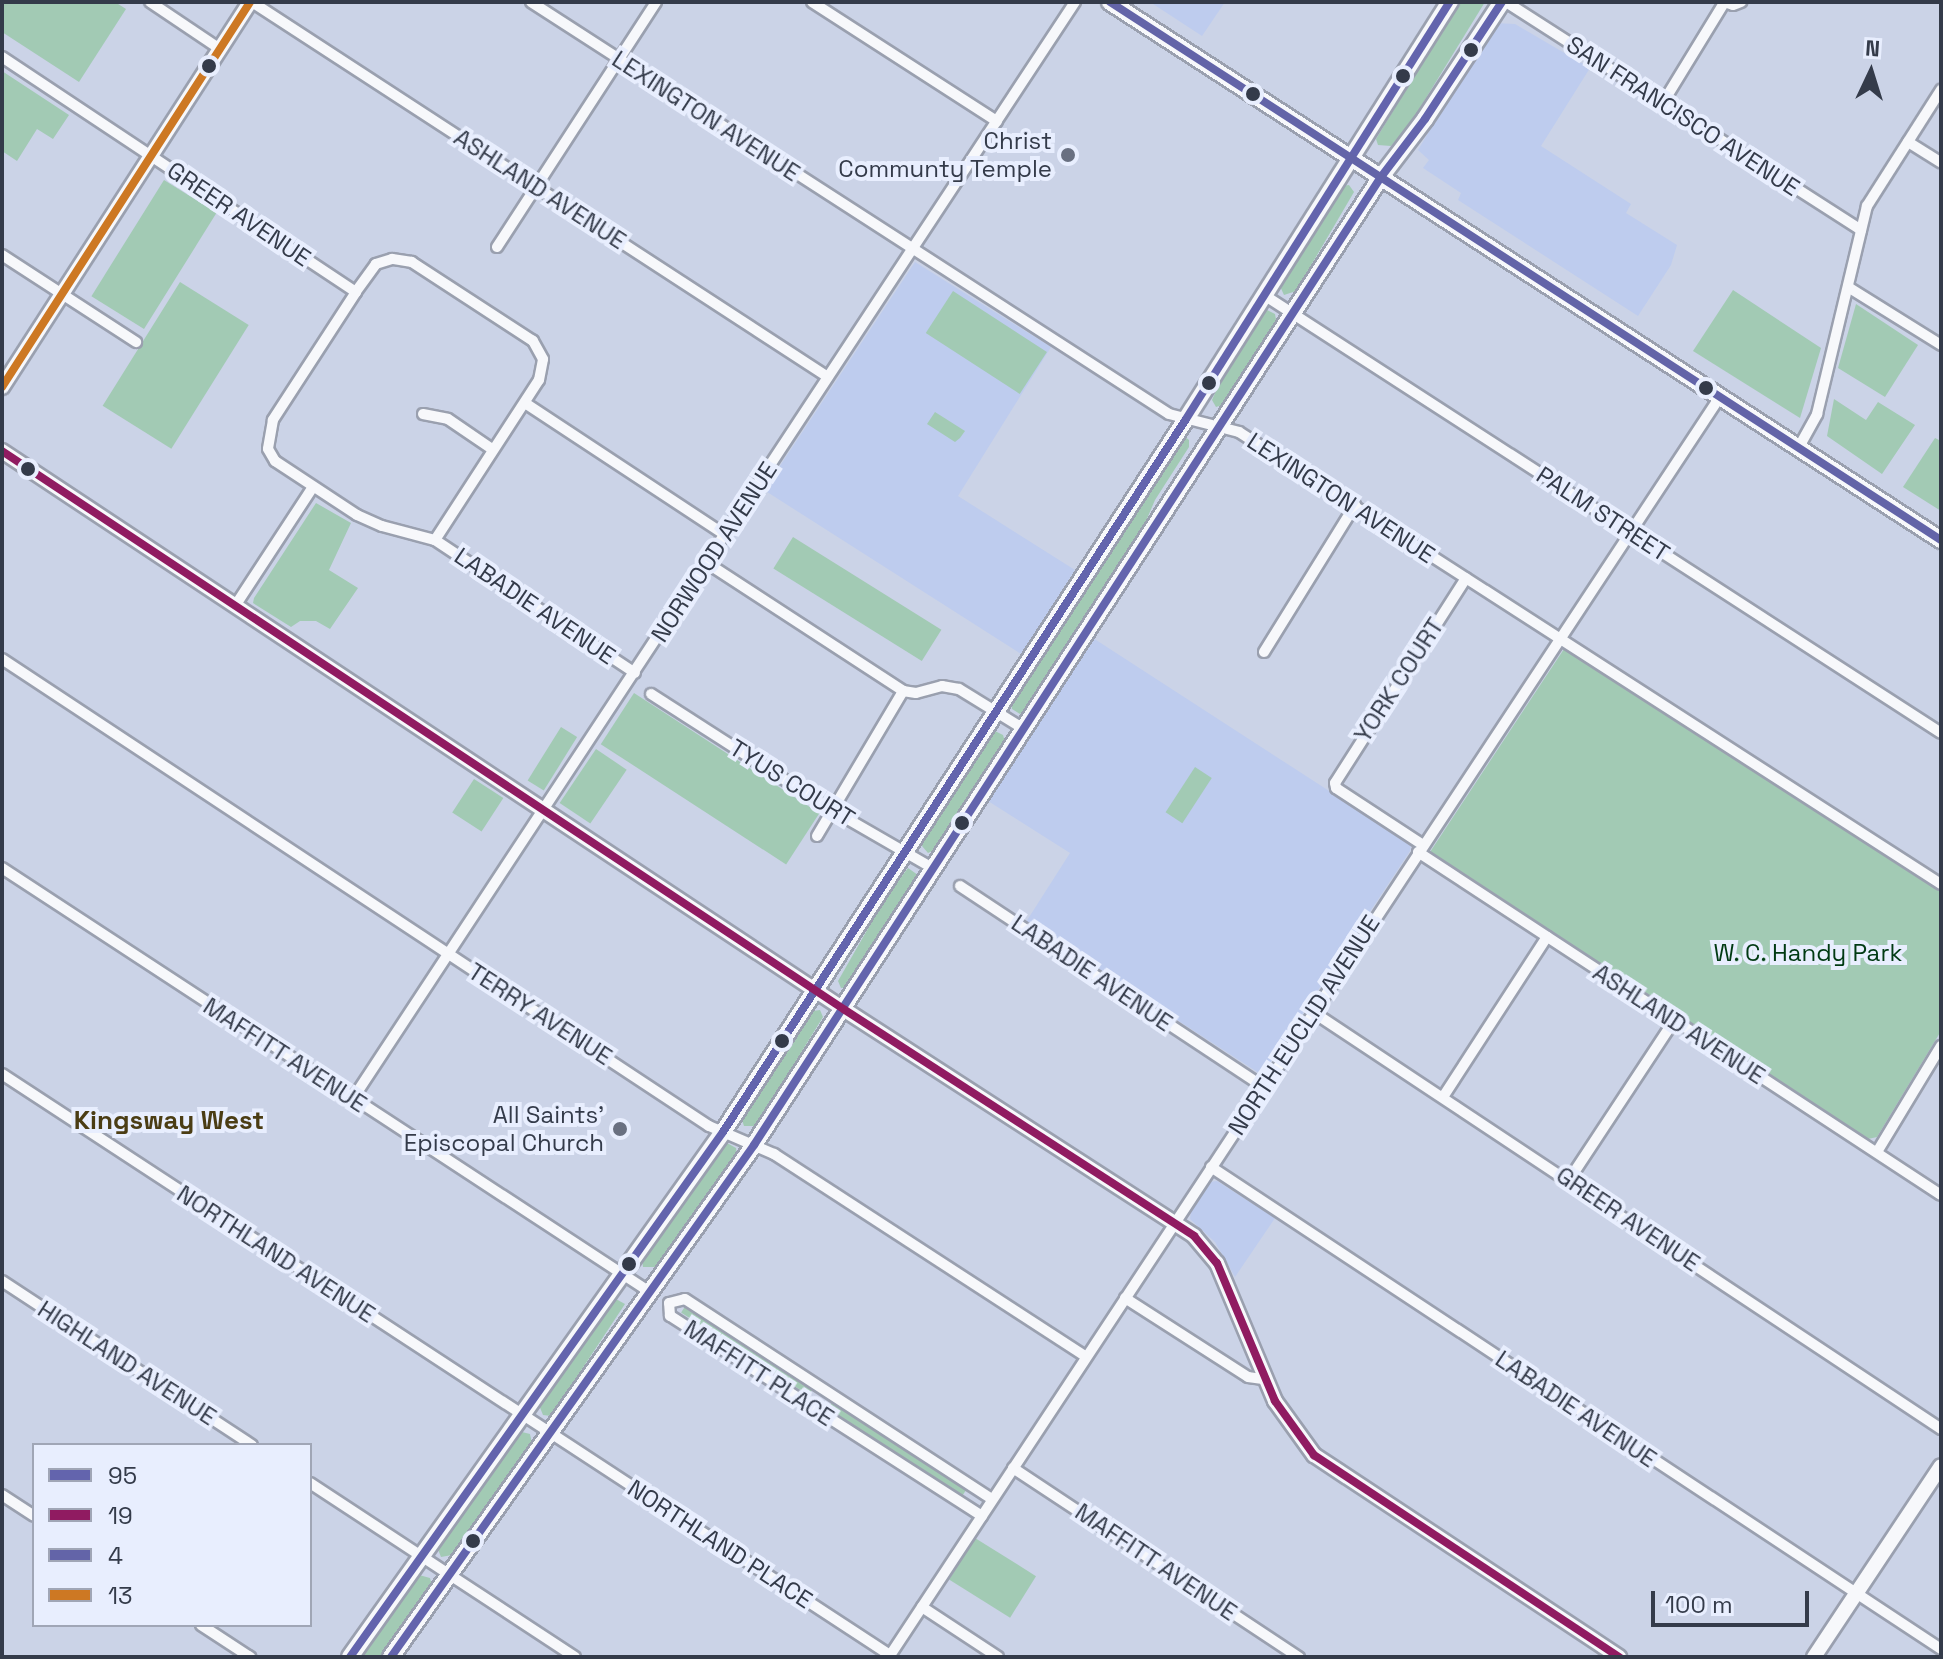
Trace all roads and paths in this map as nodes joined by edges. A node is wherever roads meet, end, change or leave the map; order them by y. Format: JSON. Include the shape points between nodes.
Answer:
{"nodes":[{"id":1,"x":150,"y":2,"type":"edge"},
{"id":2,"x":251,"y":2,"type":"edge"},
{"id":3,"x":531,"y":2,"type":"edge"},
{"id":4,"x":656,"y":2,"type":"edge"},
{"id":5,"x":812,"y":2,"type":"edge"},
{"id":6,"x":1075,"y":2,"type":"edge"},
{"id":7,"x":1110,"y":2,"type":"edge"},
{"id":8,"x":1450,"y":2,"type":"edge"},
{"id":9,"x":1504,"y":2,"type":"edge"},
{"id":10,"x":1724,"y":2,"type":"edge"},
{"id":11,"x":1741,"y":2,"type":"edge"},
{"id":12,"x":220,"y":49,"type":"junction"},
{"id":13,"x":2,"y":57,"type":"edge"},
{"id":14,"x":619,"y":59,"type":"junction"},
{"id":15,"x":1941,"y":90,"type":"edge"},
{"id":16,"x":1664,"y":101,"type":"junction"},
{"id":17,"x":997,"y":121,"type":"junction"},
{"id":18,"x":1908,"y":142,"type":"junction"},
{"id":19,"x":152,"y":155,"type":"junction"},
{"id":20,"x":1351,"y":158,"type":"junction"},
{"id":21,"x":1941,"y":163,"type":"edge"},
{"id":22,"x":1381,"y":177,"type":"junction"},
{"id":23,"x":536,"y":186,"type":"junction"},
{"id":24,"x":1861,"y":230,"type":"junction"},
{"id":25,"x":497,"y":247,"type":"dead end"},
{"id":26,"x":913,"y":249,"type":"junction"},
{"id":27,"x":2,"y":255,"type":"edge"},
{"id":28,"x":1848,"y":287,"type":"junction"},
{"id":29,"x":356,"y":292,"type":"junction"},
{"id":30,"x":61,"y":295,"type":"junction"},
{"id":31,"x":1264,"y":295,"type":"junction"},
{"id":32,"x":1292,"y":313,"type":"junction"},
{"id":33,"x":136,"y":342,"type":"dead end"},
{"id":34,"x":1941,"y":345,"type":"edge"},
{"id":35,"x":828,"y":377,"type":"junction"},
{"id":36,"x":2,"y":387,"type":"edge"},
{"id":37,"x":1721,"y":395,"type":"junction"},
{"id":38,"x":525,"y":403,"type":"junction"},
{"id":39,"x":423,"y":414,"type":"dead end"},
{"id":40,"x":1186,"y":419,"type":"junction"},
{"id":41,"x":1220,"y":427,"type":"junction"},
{"id":42,"x":1799,"y":447,"type":"junction"},
{"id":43,"x":492,"y":449,"type":"junction"},
{"id":44,"x":2,"y":451,"type":"edge"},
{"id":45,"x":313,"y":487,"type":"junction"},
{"id":46,"x":1355,"y":505,"type":"junction"},
{"id":47,"x":1631,"y":532,"type":"junction"},
{"id":48,"x":725,"y":535,"type":"junction"},
{"id":49,"x":435,"y":540,"type":"junction"},
{"id":50,"x":1941,"y":540,"type":"edge"},
{"id":51,"x":707,"y":563,"type":"junction"},
{"id":52,"x":1466,"y":578,"type":"junction"},
{"id":53,"x":235,"y":606,"type":"junction"},
{"id":54,"x":1560,"y":638,"type":"junction"},
{"id":55,"x":1264,"y":652,"type":"dead end"},
{"id":56,"x":2,"y":659,"type":"edge"},
{"id":57,"x":635,"y":673,"type":"junction"},
{"id":58,"x":903,"y":691,"type":"junction"},
{"id":59,"x":651,"y":694,"type":"dead end"},
{"id":60,"x":996,"y":709,"type":"junction"},
{"id":61,"x":1024,"y":729,"type":"junction"},
{"id":62,"x":1941,"y":733,"type":"edge"},
{"id":63,"x":1335,"y":783,"type":"joint"},
{"id":64,"x":832,"y":810,"type":"junction"},
{"id":65,"x":544,"y":811,"type":"junction"},
{"id":66,"x":817,"y":836,"type":"dead end"},
{"id":67,"x":1421,"y":849,"type":"junction"},
{"id":68,"x":906,"y":852,"type":"junction"},
{"id":69,"x":2,"y":868,"type":"edge"},
{"id":70,"x":934,"y":869,"type":"junction"},
{"id":71,"x":1941,"y":884,"type":"edge"},
{"id":72,"x":960,"y":886,"type":"dead end"},
{"id":73,"x":1547,"y":937,"type":"junction"},
{"id":74,"x":449,"y":954,"type":"junction"},
{"id":75,"x":816,"y":990,"type":"junction"},
{"id":76,"x":845,"y":1010,"type":"junction"},
{"id":77,"x":1313,"y":1012,"type":"junction"},
{"id":78,"x":1674,"y":1021,"type":"junction"},
{"id":79,"x":1941,"y":1046,"type":"edge"},
{"id":80,"x":2,"y":1074,"type":"edge"},
{"id":81,"x":1264,"y":1087,"type":"junction"},
{"id":82,"x":1443,"y":1097,"type":"junction"},
{"id":83,"x":352,"y":1100,"type":"junction"},
{"id":84,"x":723,"y":1132,"type":"junction"},
{"id":85,"x":754,"y":1145,"type":"junction"},
{"id":86,"x":1877,"y":1152,"type":"junction"},
{"id":87,"x":1211,"y":1167,"type":"junction"},
{"id":88,"x":1569,"y":1180,"type":"junction"},
{"id":89,"x":1941,"y":1195,"type":"edge"},
{"id":90,"x":1175,"y":1223,"type":"junction"},
{"id":91,"x":620,"y":1273,"type":"junction"},
{"id":92,"x":2,"y":1281,"type":"edge"},
{"id":93,"x":650,"y":1292,"type":"junction"},
{"id":94,"x":1125,"y":1298,"type":"junction"},
{"id":95,"x":1086,"y":1357,"type":"junction"},
{"id":96,"x":1263,"y":1379,"type":"junction"},
{"id":97,"x":520,"y":1414,"type":"junction"},
{"id":98,"x":1941,"y":1429,"type":"edge"},
{"id":99,"x":549,"y":1433,"type":"junction"},
{"id":100,"x":249,"y":1443,"type":"edge"},
{"id":101,"x":1941,"y":1466,"type":"edge"},
{"id":102,"x":1013,"y":1468,"type":"junction"},
{"id":103,"x":312,"y":1484,"type":"edge"},
{"id":104,"x":2,"y":1495,"type":"edge"},
{"id":105,"x":992,"y":1499,"type":"junction"},
{"id":106,"x":32,"y":1515,"type":"edge"},
{"id":107,"x":982,"y":1516,"type":"junction"},
{"id":108,"x":421,"y":1556,"type":"junction"},
{"id":109,"x":450,"y":1575,"type":"junction"},
{"id":110,"x":1855,"y":1594,"type":"junction"},
{"id":111,"x":922,"y":1607,"type":"junction"},
{"id":112,"x":204,"y":1627,"type":"edge"},
{"id":113,"x":1941,"y":1649,"type":"edge"},
{"id":114,"x":889,"y":1656,"type":"edge"},
{"id":115,"x":250,"y":1657,"type":"edge"},
{"id":116,"x":350,"y":1657,"type":"edge"},
{"id":117,"x":391,"y":1657,"type":"edge"},
{"id":118,"x":575,"y":1657,"type":"edge"},
{"id":119,"x":998,"y":1657,"type":"edge"},
{"id":120,"x":1299,"y":1657,"type":"edge"},
{"id":121,"x":1619,"y":1657,"type":"edge"},
{"id":122,"x":1814,"y":1657,"type":"edge"}],
"edges":[{"from":1,"to":12,"type":"street"},
{"from":2,"to":12,"type":"street"},
{"from":2,"to":23,"type":"street","name":"ASHLAND AVENUE"},
{"from":3,"to":14,"type":"street","name":"LEXINGTON AVENUE"},
{"from":4,"to":14,"type":"street"},
{"from":5,"to":17,"type":"street"},
{"from":6,"to":17,"type":"street","name":"NORWOOD AVENUE"},
{"from":7,"to":20,"type":"main road"},
{"from":8,"to":20,"type":"main road"},
{"from":9,"to":16,"type":"street","name":"SAN FRANCISCO AVENUE"},
{"from":9,"to":22,"type":"main road"},
{"from":10,"to":11,"type":"street"},
{"from":10,"to":16,"type":"street"},
{"from":12,"to":19,"type":"street"},
{"from":13,"to":19,"type":"street","name":"GREER AVENUE"},
{"from":14,"to":23,"type":"street"},
{"from":14,"to":26,"type":"street","name":"LEXINGTON AVENUE"},
{"from":15,"to":18,"type":"street"},
{"from":16,"to":24,"type":"street","name":"SAN FRANCISCO AVENUE"},
{"from":17,"to":26,"type":"street","name":"NORWOOD AVENUE"},
{"from":18,"to":21,"type":"street"},
{"from":18,"to":24,"type":"street","via":[[1867,206]]},
{"from":19,"to":29,"type":"street","name":"GREER AVENUE"},
{"from":19,"to":30,"type":"street"},
{"from":20,"to":22,"type":"main road"},
{"from":20,"to":31,"type":"main road"},
{"from":22,"to":32,"type":"main road"},
{"from":22,"to":37,"type":"main road"},
{"from":23,"to":25,"type":"street"},
{"from":23,"to":35,"type":"street","name":"ASHLAND AVENUE"},
{"from":24,"to":28,"type":"street"},
{"from":26,"to":35,"type":"street","name":"NORWOOD AVENUE"},
{"from":26,"to":40,"type":"street","name":"LEXINGTON AVENUE","via":[[1169,414]]},
{"from":27,"to":30,"type":"street"},
{"from":28,"to":34,"type":"street"},
{"from":28,"to":42,"type":"street","via":[[1817,414]]},
{"from":29,"to":38,"type":"street","via":[[376,264],[392,259],[412,262],[533,341],[543,359],[539,380]]},
{"from":29,"to":45,"type":"street","via":[[273,420],[268,449],[275,461]]},
{"from":30,"to":33,"type":"street"},
{"from":30,"to":36,"type":"street"},
{"from":31,"to":32,"type":"street","name":"PALM STREET"},
{"from":31,"to":40,"type":"main road"},
{"from":32,"to":41,"type":"main road"},
{"from":32,"to":47,"type":"street","name":"PALM STREET"},
{"from":35,"to":48,"type":"street","name":"NORWOOD AVENUE"},
{"from":37,"to":42,"type":"main road"},
{"from":37,"to":47,"type":"street","name":"NORTH EUCLID AVENUE"},
{"from":38,"to":43,"type":"street"},
{"from":38,"to":48,"type":"street"},
{"from":39,"to":43,"type":"street","via":[[448,419]]},
{"from":40,"to":41,"type":"street","name":"LEXINGTON AVENUE"},
{"from":40,"to":60,"type":"main road"},
{"from":41,"to":46,"type":"street","name":"LEXINGTON AVENUE","via":[[1239,432]]},
{"from":41,"to":61,"type":"main road"},
{"from":42,"to":50,"type":"main road"},
{"from":43,"to":49,"type":"street"},
{"from":44,"to":53,"type":"street"},
{"from":45,"to":49,"type":"street","via":[[382,526]]},
{"from":45,"to":53,"type":"street"},
{"from":46,"to":52,"type":"street","name":"LEXINGTON AVENUE"},
{"from":46,"to":55,"type":"street"},
{"from":47,"to":54,"type":"street","name":"NORTH EUCLID AVENUE"},
{"from":47,"to":62,"type":"street","name":"PALM STREET"},
{"from":48,"to":51,"type":"street","name":"NORWOOD AVENUE"},
{"from":49,"to":57,"type":"street","name":"LABADIE AVENUE"},
{"from":51,"to":57,"type":"street","name":"NORWOOD AVENUE"},
{"from":51,"to":58,"type":"street"},
{"from":52,"to":54,"type":"street","name":"LEXINGTON AVENUE"},
{"from":52,"to":63,"type":"street","name":"YORK COURT"},
{"from":53,"to":65,"type":"street"},
{"from":54,"to":67,"type":"street","name":"NORTH EUCLID AVENUE"},
{"from":54,"to":71,"type":"street","name":"LEXINGTON AVENUE"},
{"from":56,"to":74,"type":"street","name":"TERRY AVENUE"},
{"from":57,"to":65,"type":"street","name":"NORWOOD AVENUE"},
{"from":58,"to":60,"type":"street","via":[[959,689]]},
{"from":58,"to":64,"type":"street"},
{"from":59,"to":64,"type":"street","name":"TYUS COURT"},
{"from":60,"to":61,"type":"street"},
{"from":60,"to":68,"type":"main road"},
{"from":61,"to":70,"type":"main road"},
{"from":63,"to":67,"type":"street","name":"ASHLAND AVENUE"},
{"from":64,"to":66,"type":"street"},
{"from":64,"to":68,"type":"street","name":"TYUS COURT"},
{"from":65,"to":74,"type":"street","name":"NORWOOD AVENUE"},
{"from":65,"to":75,"type":"street"},
{"from":67,"to":73,"type":"street","name":"ASHLAND AVENUE"},
{"from":67,"to":77,"type":"street","name":"NORTH EUCLID AVENUE"},
{"from":68,"to":70,"type":"street","name":"TYUS COURT"},
{"from":68,"to":75,"type":"main road"},
{"from":69,"to":83,"type":"street","name":"MAFFITT AVENUE"},
{"from":70,"to":76,"type":"main road"},
{"from":72,"to":81,"type":"street","name":"LABADIE AVENUE"},
{"from":73,"to":78,"type":"street","name":"ASHLAND AVENUE"},
{"from":73,"to":82,"type":"street"},
{"from":74,"to":83,"type":"street","name":"NORWOOD AVENUE"},
{"from":74,"to":84,"type":"street","name":"TERRY AVENUE"},
{"from":75,"to":76,"type":"street"},
{"from":75,"to":84,"type":"main road"},
{"from":76,"to":85,"type":"main road"},
{"from":76,"to":90,"type":"street"},
{"from":77,"to":81,"type":"street","name":"NORTH EUCLID AVENUE"},
{"from":77,"to":82,"type":"street","name":"GREER AVENUE"},
{"from":78,"to":86,"type":"street","name":"ASHLAND AVENUE"},
{"from":78,"to":88,"type":"street"},
{"from":79,"to":86,"type":"street"},
{"from":80,"to":97,"type":"street","name":"NORTHLAND AVENUE"},
{"from":81,"to":87,"type":"street","name":"NORTH EUCLID AVENUE"},
{"from":82,"to":88,"type":"street","name":"GREER AVENUE"},
{"from":83,"to":91,"type":"street","name":"MAFFITT AVENUE"},
{"from":84,"to":85,"type":"street","name":"TERRY AVENUE"},
{"from":84,"to":91,"type":"main road"},
{"from":85,"to":93,"type":"main road"},
{"from":85,"to":95,"type":"street","name":"TERRY AVENUE"},
{"from":86,"to":89,"type":"street","name":"ASHLAND AVENUE"},
{"from":87,"to":90,"type":"street","name":"NORTH EUCLID AVENUE"},
{"from":87,"to":110,"type":"street","name":"LABADIE AVENUE"},
{"from":88,"to":98,"type":"street","name":"GREER AVENUE"},
{"from":90,"to":94,"type":"street","name":"NORTH EUCLID AVENUE"},
{"from":90,"to":96,"type":"street","via":[[1217,1263]]},
{"from":91,"to":93,"type":"street","name":"MAFFITT AVENUE"},
{"from":91,"to":97,"type":"main road"},
{"from":92,"to":100,"type":"street","name":"HIGHLAND AVENUE"},
{"from":93,"to":99,"type":"main road"},
{"from":94,"to":95,"type":"street","name":"NORTH EUCLID AVENUE"},
{"from":94,"to":96,"type":"street","via":[[1248,1377]]},
{"from":95,"to":102,"type":"street","name":"NORTH EUCLID AVENUE"},
{"from":96,"to":121,"type":"street","via":[[1292,1430],[1334,1471]]},
{"from":97,"to":99,"type":"street","name":"NORTHLAND AVENUE"},
{"from":97,"to":108,"type":"main road"},
{"from":99,"to":109,"type":"main road"},
{"from":99,"to":114,"type":"street","name":"NORTHLAND PLACE"},
{"from":101,"to":110,"type":"street"},
{"from":102,"to":105,"type":"street","name":"NORTH EUCLID AVENUE"},
{"from":102,"to":120,"type":"street","name":"MAFFITT AVENUE"},
{"from":103,"to":108,"type":"street"},
{"from":104,"to":106,"type":"street"},
{"from":105,"to":107,"type":"street","name":"NORTH EUCLID AVENUE"},
{"from":105,"to":107,"type":"street","name":"MAFFITT PLACE","via":[[685,1299],[669,1303],[670,1316]]},
{"from":107,"to":111,"type":"street","name":"NORTH EUCLID AVENUE"},
{"from":108,"to":109,"type":"street"},
{"from":108,"to":116,"type":"main road"},
{"from":109,"to":117,"type":"main road"},
{"from":109,"to":118,"type":"street"},
{"from":110,"to":113,"type":"street","name":"LABADIE AVENUE"},
{"from":110,"to":122,"type":"street"},
{"from":111,"to":114,"type":"street","name":"NORTH EUCLID AVENUE"},
{"from":111,"to":119,"type":"street"},
{"from":112,"to":115,"type":"street"}]}
